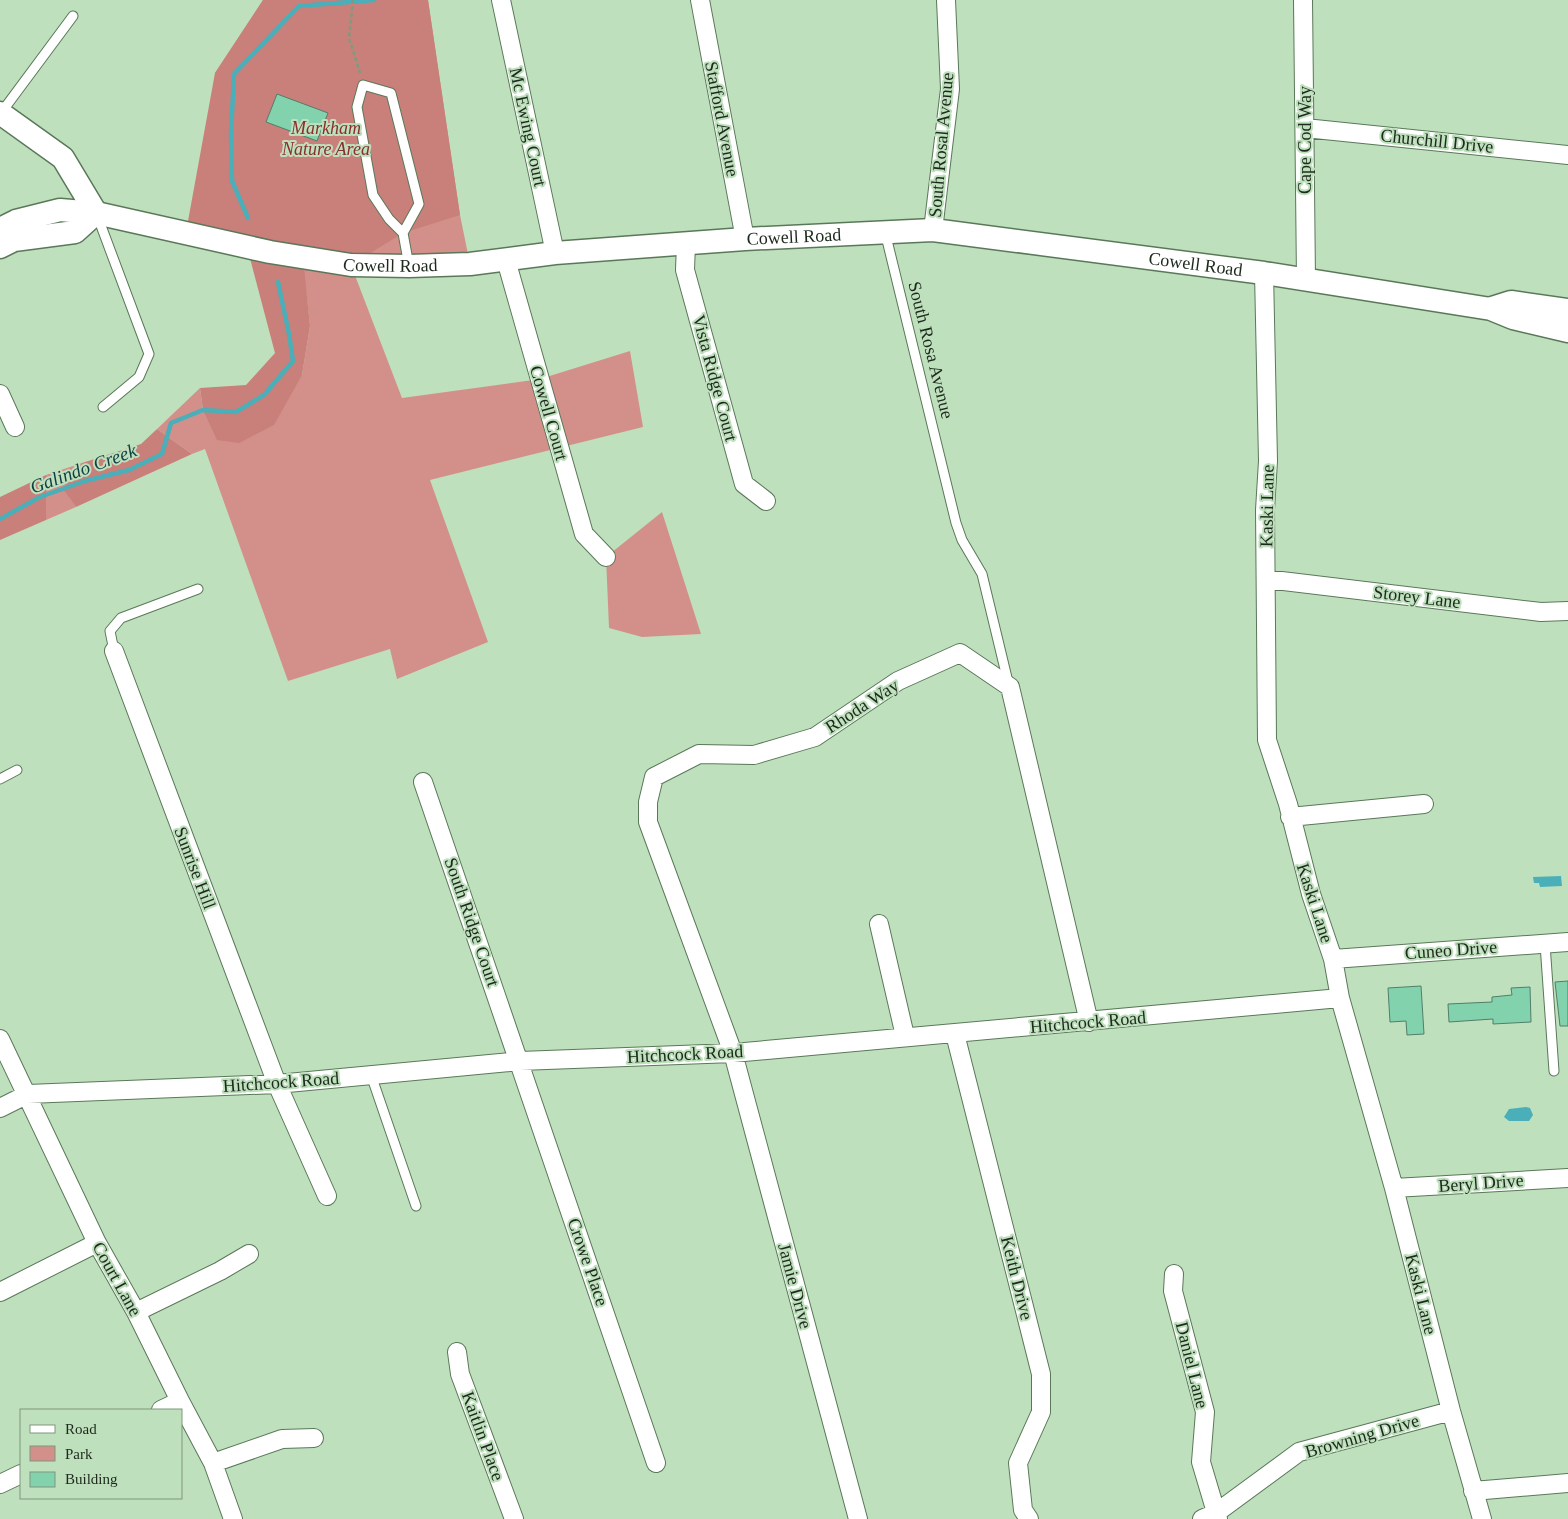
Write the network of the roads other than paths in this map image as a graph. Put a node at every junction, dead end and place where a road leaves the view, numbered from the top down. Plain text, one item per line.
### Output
1 (501, 0) edge
2 (700, 0) edge
3 (946, 0) edge
4 (1303, 0) edge
5 (73, 16) dead end
6 (0, 113) edge
7 (1305, 128) junction
8 (1568, 156) edge
9 (96, 213) junction
10 (0, 229) edge
11 (933, 230) junction
12 (885, 232) junction
13 (403, 233) junction
14 (745, 239) junction
15 (686, 244) junction
16 (0, 246) edge
17 (555, 253) junction
18 (506, 260) junction
19 (409, 266) junction
20 (1264, 273) junction
21 (1306, 280) junction
22 (1491, 309) junction
23 (1568, 310) edge
24 (1568, 331) edge
25 (0, 394) edge
26 (103, 407) dead end
27 (15, 427) dead end
28 (766, 501) dead end
29 (606, 557) dead end
30 (1266, 579) junction
31 (198, 589) dead end
32 (1568, 611) edge
33 (114, 651) joint
34 (1010, 687) junction
35 (17, 770) dead end
36 (0, 779) edge
37 (423, 782) dead end
38 (1424, 804) dead end
39 (1290, 817) junction
40 (879, 924) dead end
41 (1568, 942) edge
42 (1545, 944) junction
43 (1333, 959) junction
44 (1340, 998) junction
45 (1088, 1022) junction
46 (954, 1034) junction
47 (905, 1036) junction
48 (0, 1039) edge
49 (733, 1053) junction
50 (520, 1061) junction
51 (1554, 1071) dead end
52 (371, 1075) junction
53 (276, 1084) junction
54 (28, 1094) junction
55 (0, 1108) edge
56 (1568, 1178) edge
57 (1394, 1188) junction
58 (326, 1196) dead end
59 (416, 1206) dead end
60 (97, 1243) junction
61 (249, 1254) dead end
62 (1174, 1274) dead end
63 (0, 1292) edge
64 (136, 1312) junction
65 (457, 1352) dead end
66 (180, 1402) junction
67 (163, 1409) edge
68 (1451, 1411) junction
69 (314, 1438) dead end
70 (656, 1462) dead end
71 (213, 1463) junction
72 (20, 1474) edge
73 (1568, 1483) edge
74 (0, 1484) edge
75 (1473, 1491) junction
76 (1212, 1517) edge
77 (233, 1519) edge
78 (514, 1519) edge
79 (858, 1519) edge
80 (1029, 1519) edge
81 (1482, 1519) edge

1 - 17 street, Mc Ewing Court
2 - 14 street, Stafford Avenue
3 - 11 street, South Rosal Avenue
4 - 7 street, Cape Cod Way
5 - 6 lane
6 - 9 street
7 - 8 street, Churchill Drive
7 - 21 street, Cape Cod Way
9 - 10 street, Cowell Road
9 - 16 street
9 - 19 street, Cowell Road
9 - 26 lane
11 - 12 street, Cowell Road
11 - 20 street, Cowell Road
12 - 14 street, Cowell Road
12 - 34 lane, South Rosa Avenue
13 - 13 lane
13 - 19 lane
14 - 15 street, Cowell Road
15 - 17 street, Cowell Road
15 - 28 street, Vista Ridge Court
17 - 18 street, Cowell Road
18 - 19 street, Cowell Road
18 - 29 street, Cowell Court
20 - 21 street, Cowell Road
20 - 30 street, Kaski Lane
21 - 22 street, Cowell Road
22 - 23 street, Cowell Road
22 - 24 street, Cowell Road
25 - 27 street
30 - 32 street, Storey Lane
30 - 39 street, Kaski Lane
31 - 33 lane
33 - 53 street, Sunrise Hill
34 - 45 street
34 - 49 street, Rhoda Way
35 - 36 lane
37 - 50 street, South Ridge Court
38 - 39 street
39 - 43 street, Kaski Lane
40 - 47 street
41 - 42 street, Cuneo Drive
42 - 43 street, Cuneo Drive
42 - 51 lane
43 - 44 street, Kaski Lane
44 - 45 street, Hitchcock Road
44 - 57 street, Kaski Lane
45 - 46 street, Hitchcock Road
46 - 47 street, Hitchcock Road
46 - 80 street, Keith Drive
47 - 49 street, Hitchcock Road
48 - 54 street, Court Lane
49 - 50 street, Hitchcock Road
49 - 79 street, Jamie Drive
50 - 52 street, Hitchcock Road
50 - 70 street, Crowe Place
52 - 53 street, Hitchcock Road
52 - 59 lane
53 - 54 street, Hitchcock Road
53 - 58 street, Sunrise Hill
54 - 55 street
54 - 60 street, Court Lane
56 - 57 street, Beryl Drive
57 - 68 street, Kaski Lane
60 - 63 street
60 - 64 street, Court Lane
61 - 64 street
62 - 76 street, Daniel Lane
64 - 66 street, Court Lane
65 - 78 street, Kaitlin Place
66 - 67 street
66 - 71 street, Court Lane
68 - 75 street, Kaski Lane
68 - 76 street, Browning Drive
69 - 71 street
71 - 77 street, Court Lane
72 - 74 street
73 - 75 street
75 - 81 street, Kaski Lane

